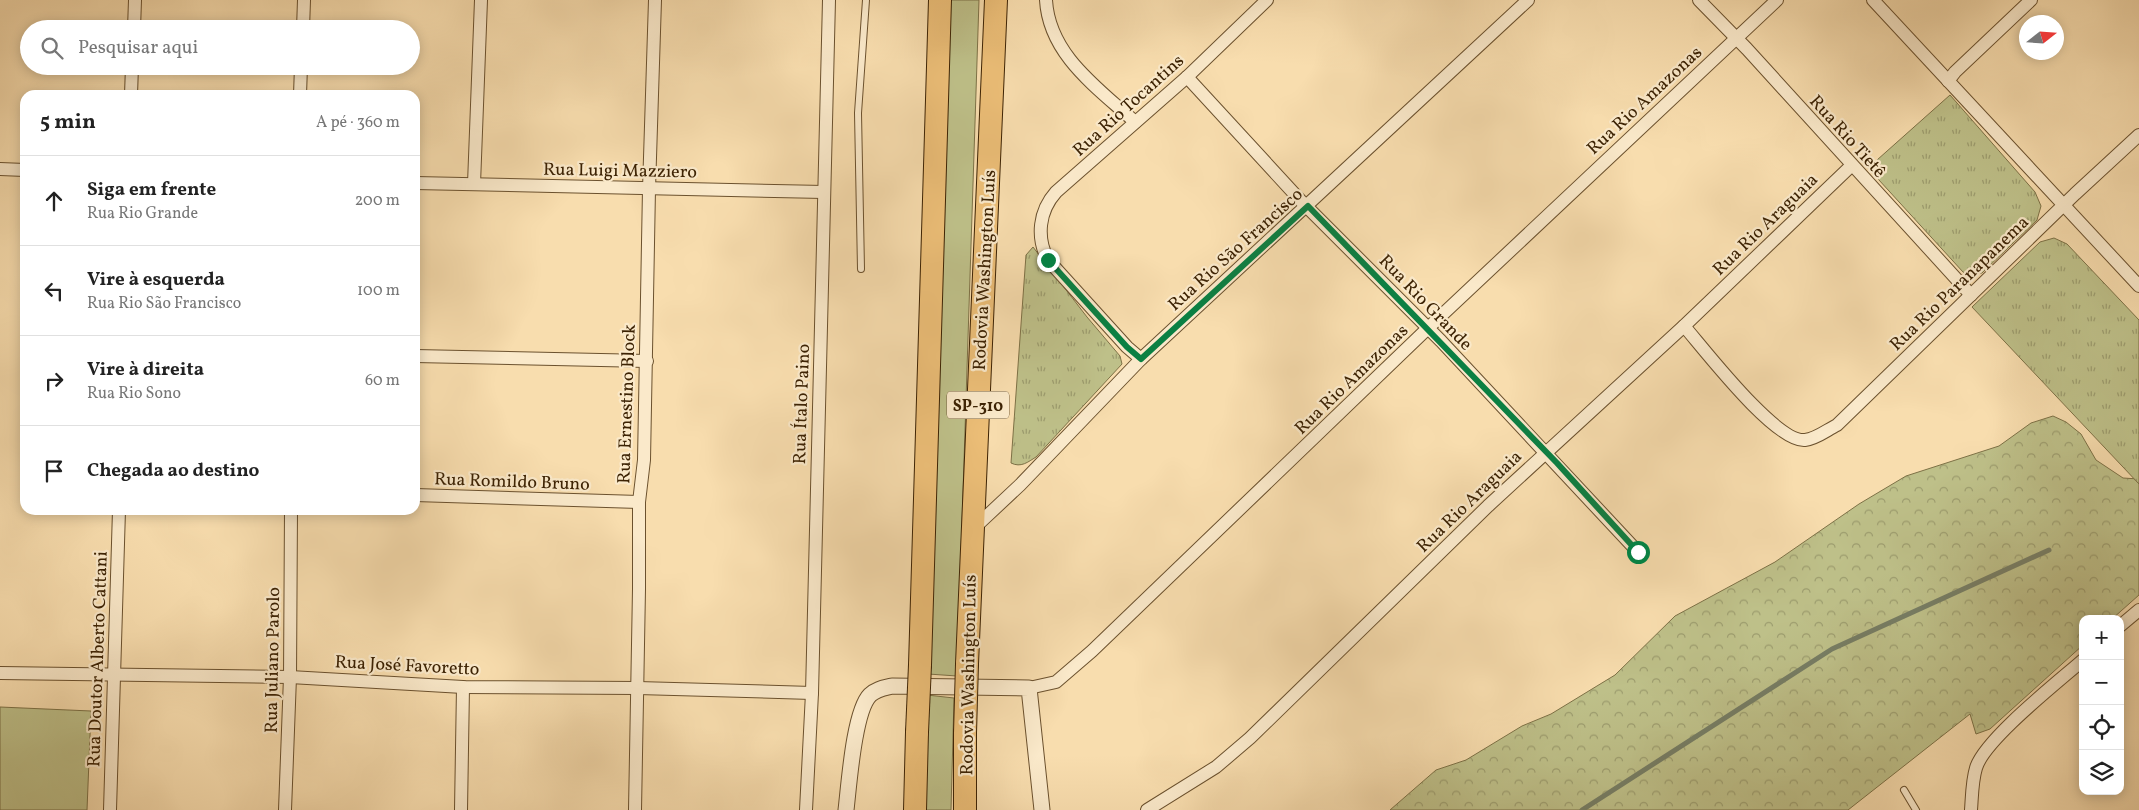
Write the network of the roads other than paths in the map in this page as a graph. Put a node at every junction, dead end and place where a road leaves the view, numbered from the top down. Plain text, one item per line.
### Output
1 (135, 0) edge
2 (304, 0) edge
3 (480, 0) edge
4 (655, 0) edge
5 (829, 0) edge
6 (866, 0) edge
7 (940, 0) edge
8 (996, 0) edge
9 (1046, 0) edge
10 (1267, 0) edge
11 (1528, 0) edge
12 (1699, 0) edge
13 (1777, 0) edge
14 (1873, 0) edge
15 (2031, 0) edge
16 (134, 20) edge
17 (303, 20) edge
18 (1736, 38) junction
19 (132, 75) edge
20 (301, 75) edge
21 (1187, 77) junction
22 (1948, 81) junction
23 (131, 90) edge
24 (300, 90) edge
25 (1135, 122) junction
26 (2139, 136) edge
27 (1851, 166) junction
28 (0, 169) edge
29 (20, 170) edge
30 (420, 183) edge
31 (474, 184) junction
32 (649, 189) junction
33 (824, 192) junction
34 (1308, 206) junction
35 (2063, 206) junction
36 (861, 269) dead end
37 (2139, 286) edge
38 (1971, 295) junction
39 (1684, 326) junction
40 (1427, 329) junction
41 (420, 356) edge
42 (1141, 359) junction
43 (647, 361) junction
44 (1546, 452) junction
45 (420, 495) edge
46 (638, 502) junction
47 (119, 515) edge
48 (291, 515) edge
49 (972, 530) junction
50 (1638, 552) dead end
51 (2139, 610) edge
52 (2124, 623) edge
53 (2079, 664) edge
54 (0, 673) edge
55 (114, 676) junction
56 (290, 677) junction
57 (463, 686) junction
58 (638, 688) junction
59 (1029, 688) junction
60 (812, 693) junction
61 (1904, 790) dead end
62 (110, 810) edge
63 (285, 810) edge
64 (460, 810) edge
65 (635, 810) edge
66 (806, 810) edge
67 (846, 810) edge
68 (915, 810) edge
69 (965, 810) edge
70 (1042, 810) edge
71 (1147, 810) edge
72 (1916, 810) edge
73 (1971, 810) edge

1 - 16 street
2 - 17 street
3 - 31 street
4 - 32 street, Rua Ernestino Block
5 - 33 street, Rua Ítalo Paino
6 - 36 lane
7 - 68 highway, SP-310, bridge
8 - 49 highway, Rodovia Washington Luís / SP-310
9 - 25 street
10 - 21 street, Rua Rio Tocantins
11 - 34 street, Rua Rio São Francisco
12 - 18 street, Rua Rio Tietê
13 - 18 street, Rua Rio Amazonas
14 - 22 street
15 - 22 street
18 - 27 street, Rua Rio Tietê
18 - 40 street, Rua Rio Amazonas
19 - 23 street
20 - 24 street
21 - 25 street, Rua Rio Tocantins
21 - 34 street, Rua Rio Grande
22 - 35 street
25 - 42 street, Rua Rio Tocantins
26 - 35 street, Rua Rio Paranapanema
27 - 38 street, Rua Rio Tietê
27 - 39 street, Rua Rio Araguaia
28 - 29 street
30 - 31 street, Rua Luigi Mazziero
31 - 32 street, Rua Luigi Mazziero
32 - 33 street, Rua Luigi Mazziero
32 - 43 street, Rua Ernestino Block
33 - 60 street, Rua Ítalo Paino
34 - 40 street, Rua Rio Grande
34 - 42 street, Rua Rio São Francisco
35 - 37 street
35 - 38 street, Rua Rio Paranapanema
38 - 39 street, Rua Rio Paranapanema
39 - 44 street, Rua Rio Araguaia
40 - 44 street, Rua Rio Grande
40 - 59 street, Rua Rio Amazonas
41 - 43 street
42 - 49 street, Rua Rio São Francisco
43 - 46 street, Rua Ernestino Block
44 - 50 street, Rua Rio Grande
44 - 71 street, Rua Rio Araguaia
45 - 46 street, Rua Romildo Bruno
46 - 58 street, Rua Ernestino Block
47 - 55 street, Rua Doutor Alberto Cattani
48 - 56 street, Rua Juliano Parolo
49 - 69 highway, Rodovia Washington Luís / SP-310, bridge
51 - 52 street
53 - 73 street
54 - 55 street, Rua José Favoretto
55 - 56 street, Rua José Favoretto
55 - 62 street, Rua Doutor Alberto Cattani
56 - 57 street, Rua José Favoretto
56 - 63 street, Rua Juliano Parolo
57 - 58 street, Rua José Favoretto
57 - 64 street
58 - 60 street, Rua José Favoretto
58 - 65 street, Rua Ernestino Block
59 - 67 street
59 - 70 street
60 - 66 street, Rua Ítalo Paino
61 - 72 lane

